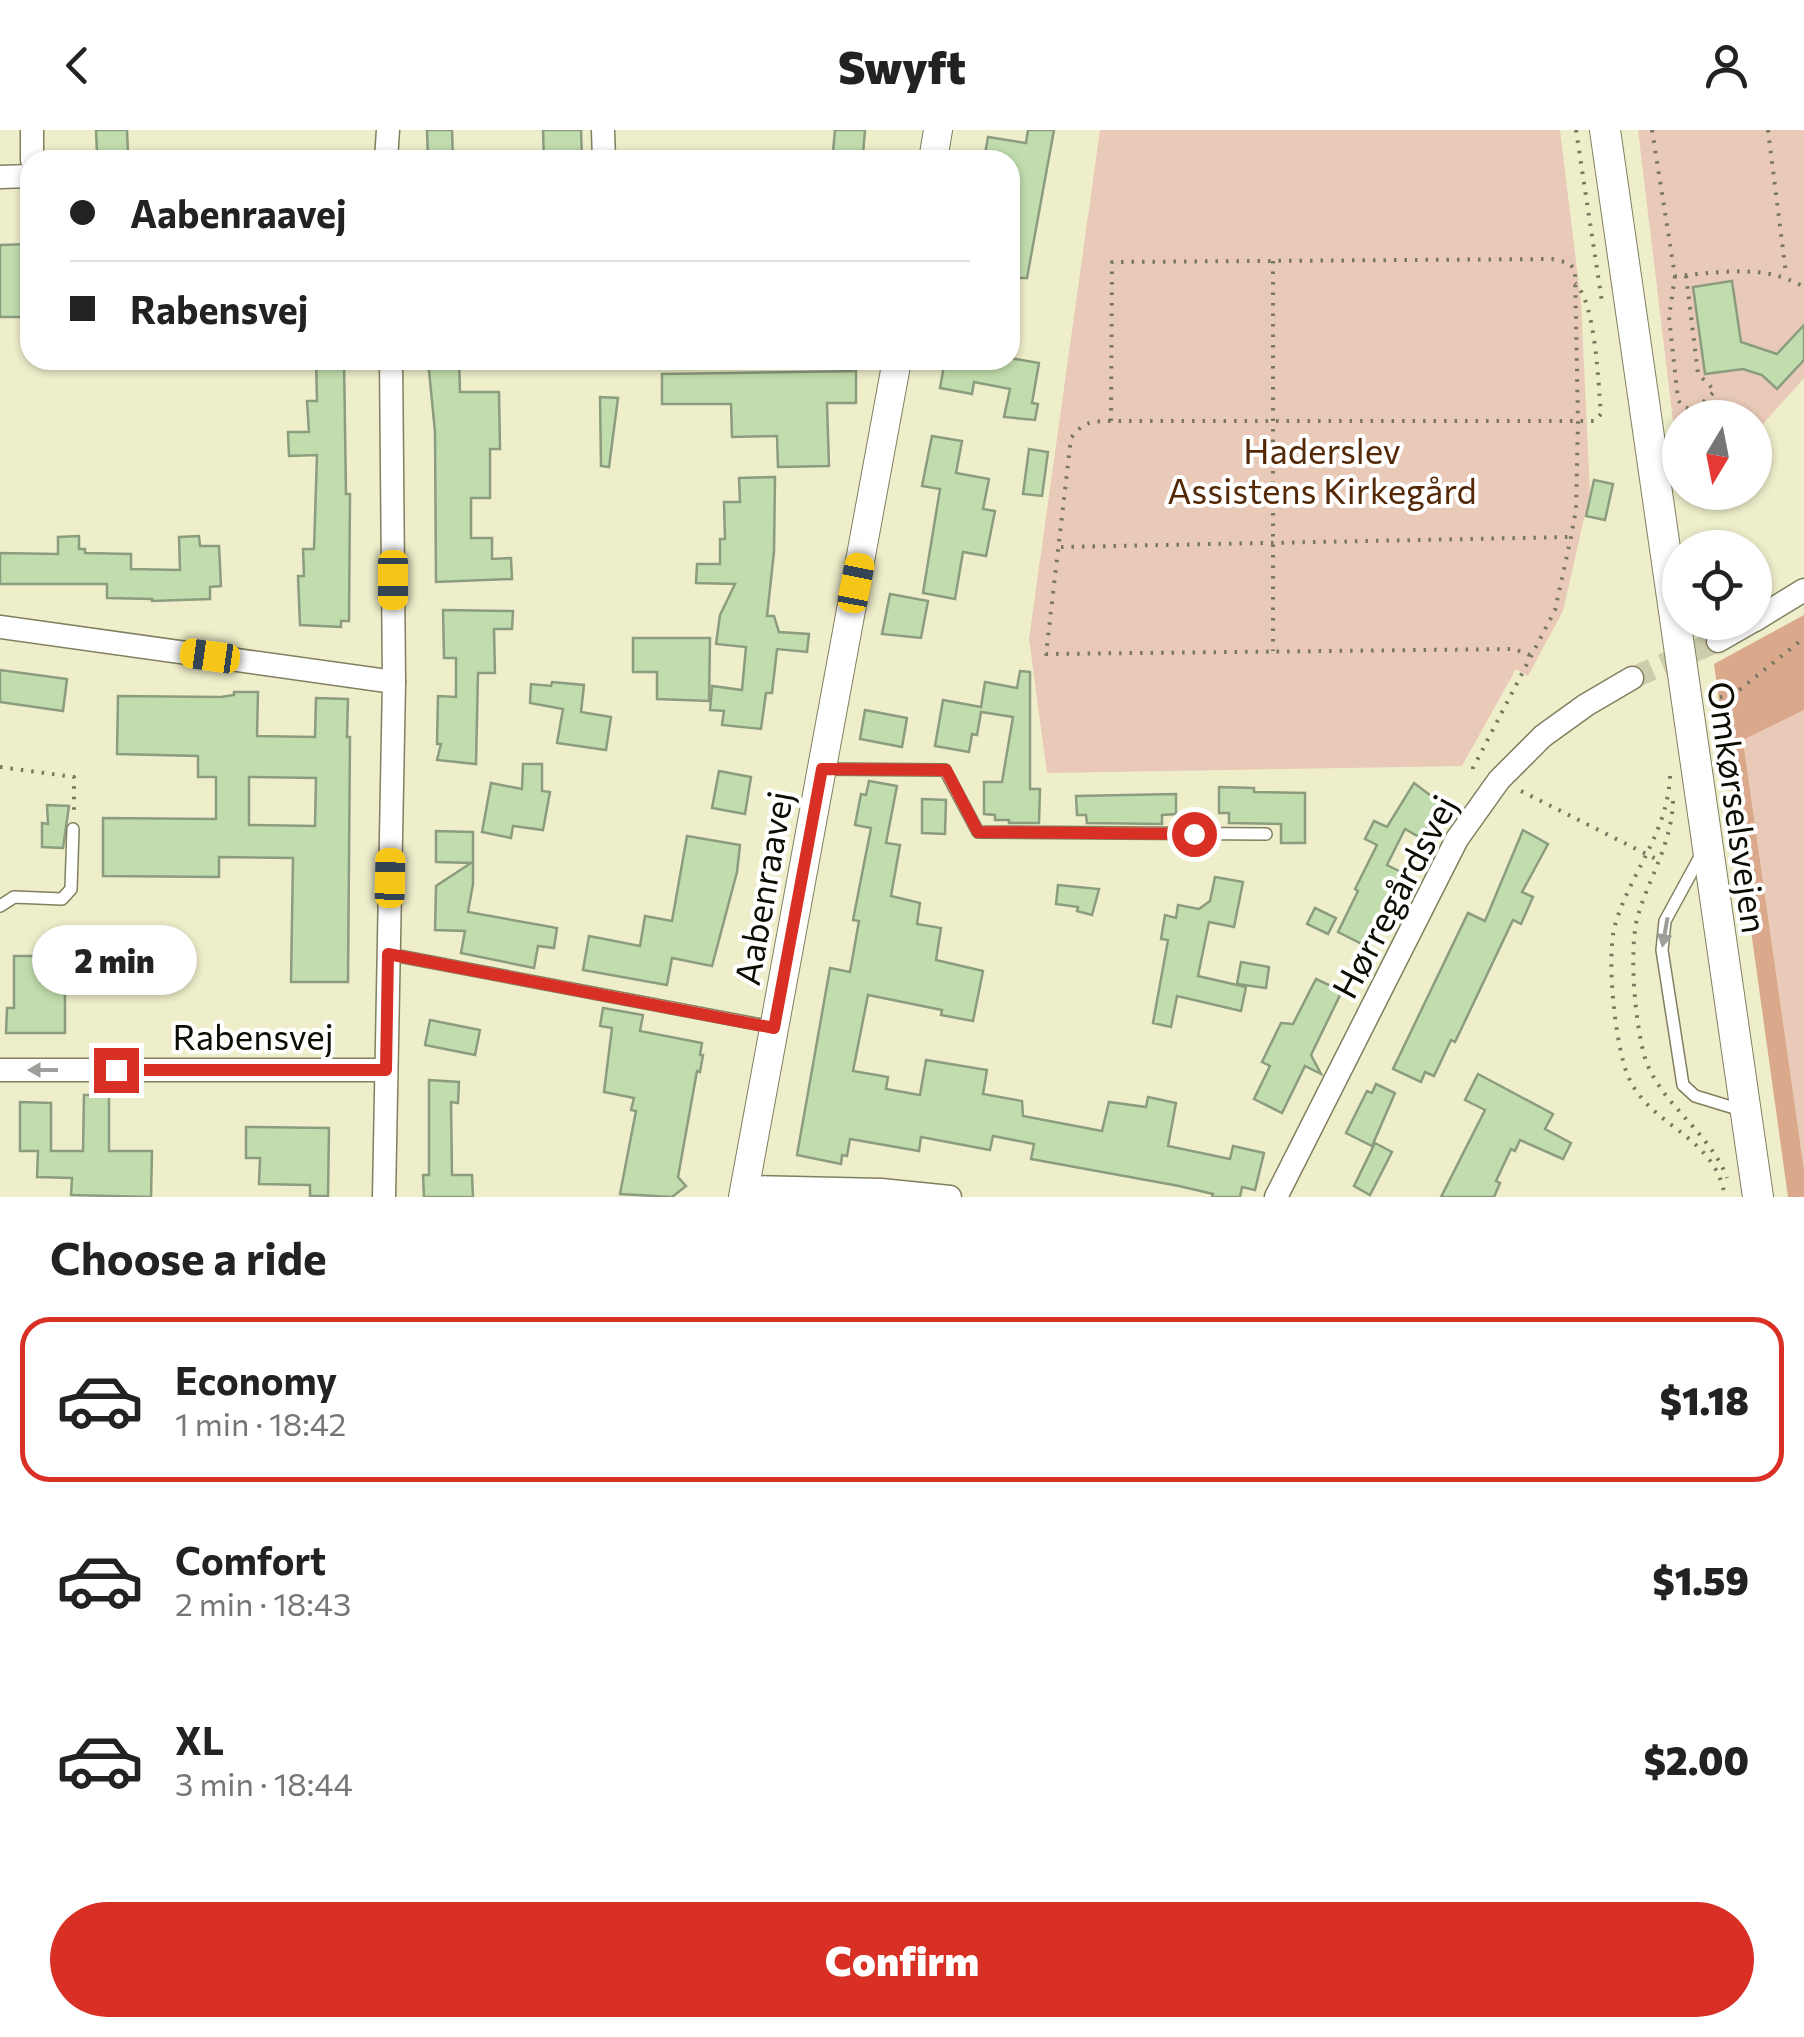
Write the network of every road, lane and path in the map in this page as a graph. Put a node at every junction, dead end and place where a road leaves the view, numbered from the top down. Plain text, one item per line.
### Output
1 (1605, 130) edge
2 (1652, 130) edge
3 (1768, 130) edge
4 (1272, 261) junction
5 (1675, 276) junction
6 (1686, 276) junction
7 (1786, 276) junction
8 (1576, 283) junction
9 (1804, 287) edge
10 (392, 370) edge
11 (895, 370) edge
12 (1111, 421) junction
13 (1273, 422) junction
14 (1578, 422) junction
15 (1571, 538) junction
16 (1273, 543) junction
17 (1058, 547) junction
18 (1804, 590) edge
19 (1772, 609) edge
20 (0, 628) edge
21 (1804, 638) edge
22 (1273, 651) junction
23 (1530, 655) junction
24 (1632, 678) tunnel mouth
25 (394, 682) junction
26 (1710, 701) dead end
27 (1670, 766) dead end
28 (0, 767) edge
29 (822, 769) junction
30 (1492, 789) junction
31 (73, 829) joint
32 (1266, 834) dead end
33 (1706, 845) junction
34 (1647, 854) junction
35 (1660, 861) dead end
36 (0, 906) edge
37 (388, 954) junction
38 (774, 1028) junction
39 (0, 1070) edge
40 (386, 1070) junction
41 (1746, 1112) junction
42 (744, 1192) edge
43 (384, 1197) edge
44 (950, 1197) edge
45 (1276, 1197) edge
46 (1725, 1197) edge
47 (1758, 1197) edge

1 - 33 main road, Omkørselsvejen
2 - 5 path
3 - 7 path
4 - 8 path
4 - 12 path
4 - 13 path
5 - 6 path
5 - 6 path
6 - 7 path
7 - 9 path
8 - 14 path
8 - 14 path
10 - 25 street
11 - 29 street, Aabenraavej
12 - 13 path
12 - 17 path
13 - 14 path
13 - 16 path
14 - 15 path
15 - 16 path
15 - 23 path
16 - 17 path
16 - 22 path
17 - 22 path
18 - 19 street
20 - 25 street
21 - 26 path
22 - 23 path
23 - 30 path
24 - 30 street, Hørregårdsvej
25 - 37 street
27 - 34 path
28 - 31 path
29 - 32 lane, Aabenraavej
29 - 38 street, Aabenraavej
30 - 34 path
30 - 45 street, Hørregårdsvej
31 - 36 lane
33 - 41 main road, Omkørselsvejen
33 -> 41 lane
34 - 35 path
34 - 46 path
37 - 38 lane
37 - 40 street
38 - 42 street, Aabenraavej
40 -> 39 street, Rabensvej
40 - 43 street
41 - 47 main road, Omkørselsvejen
42 - 44 street

